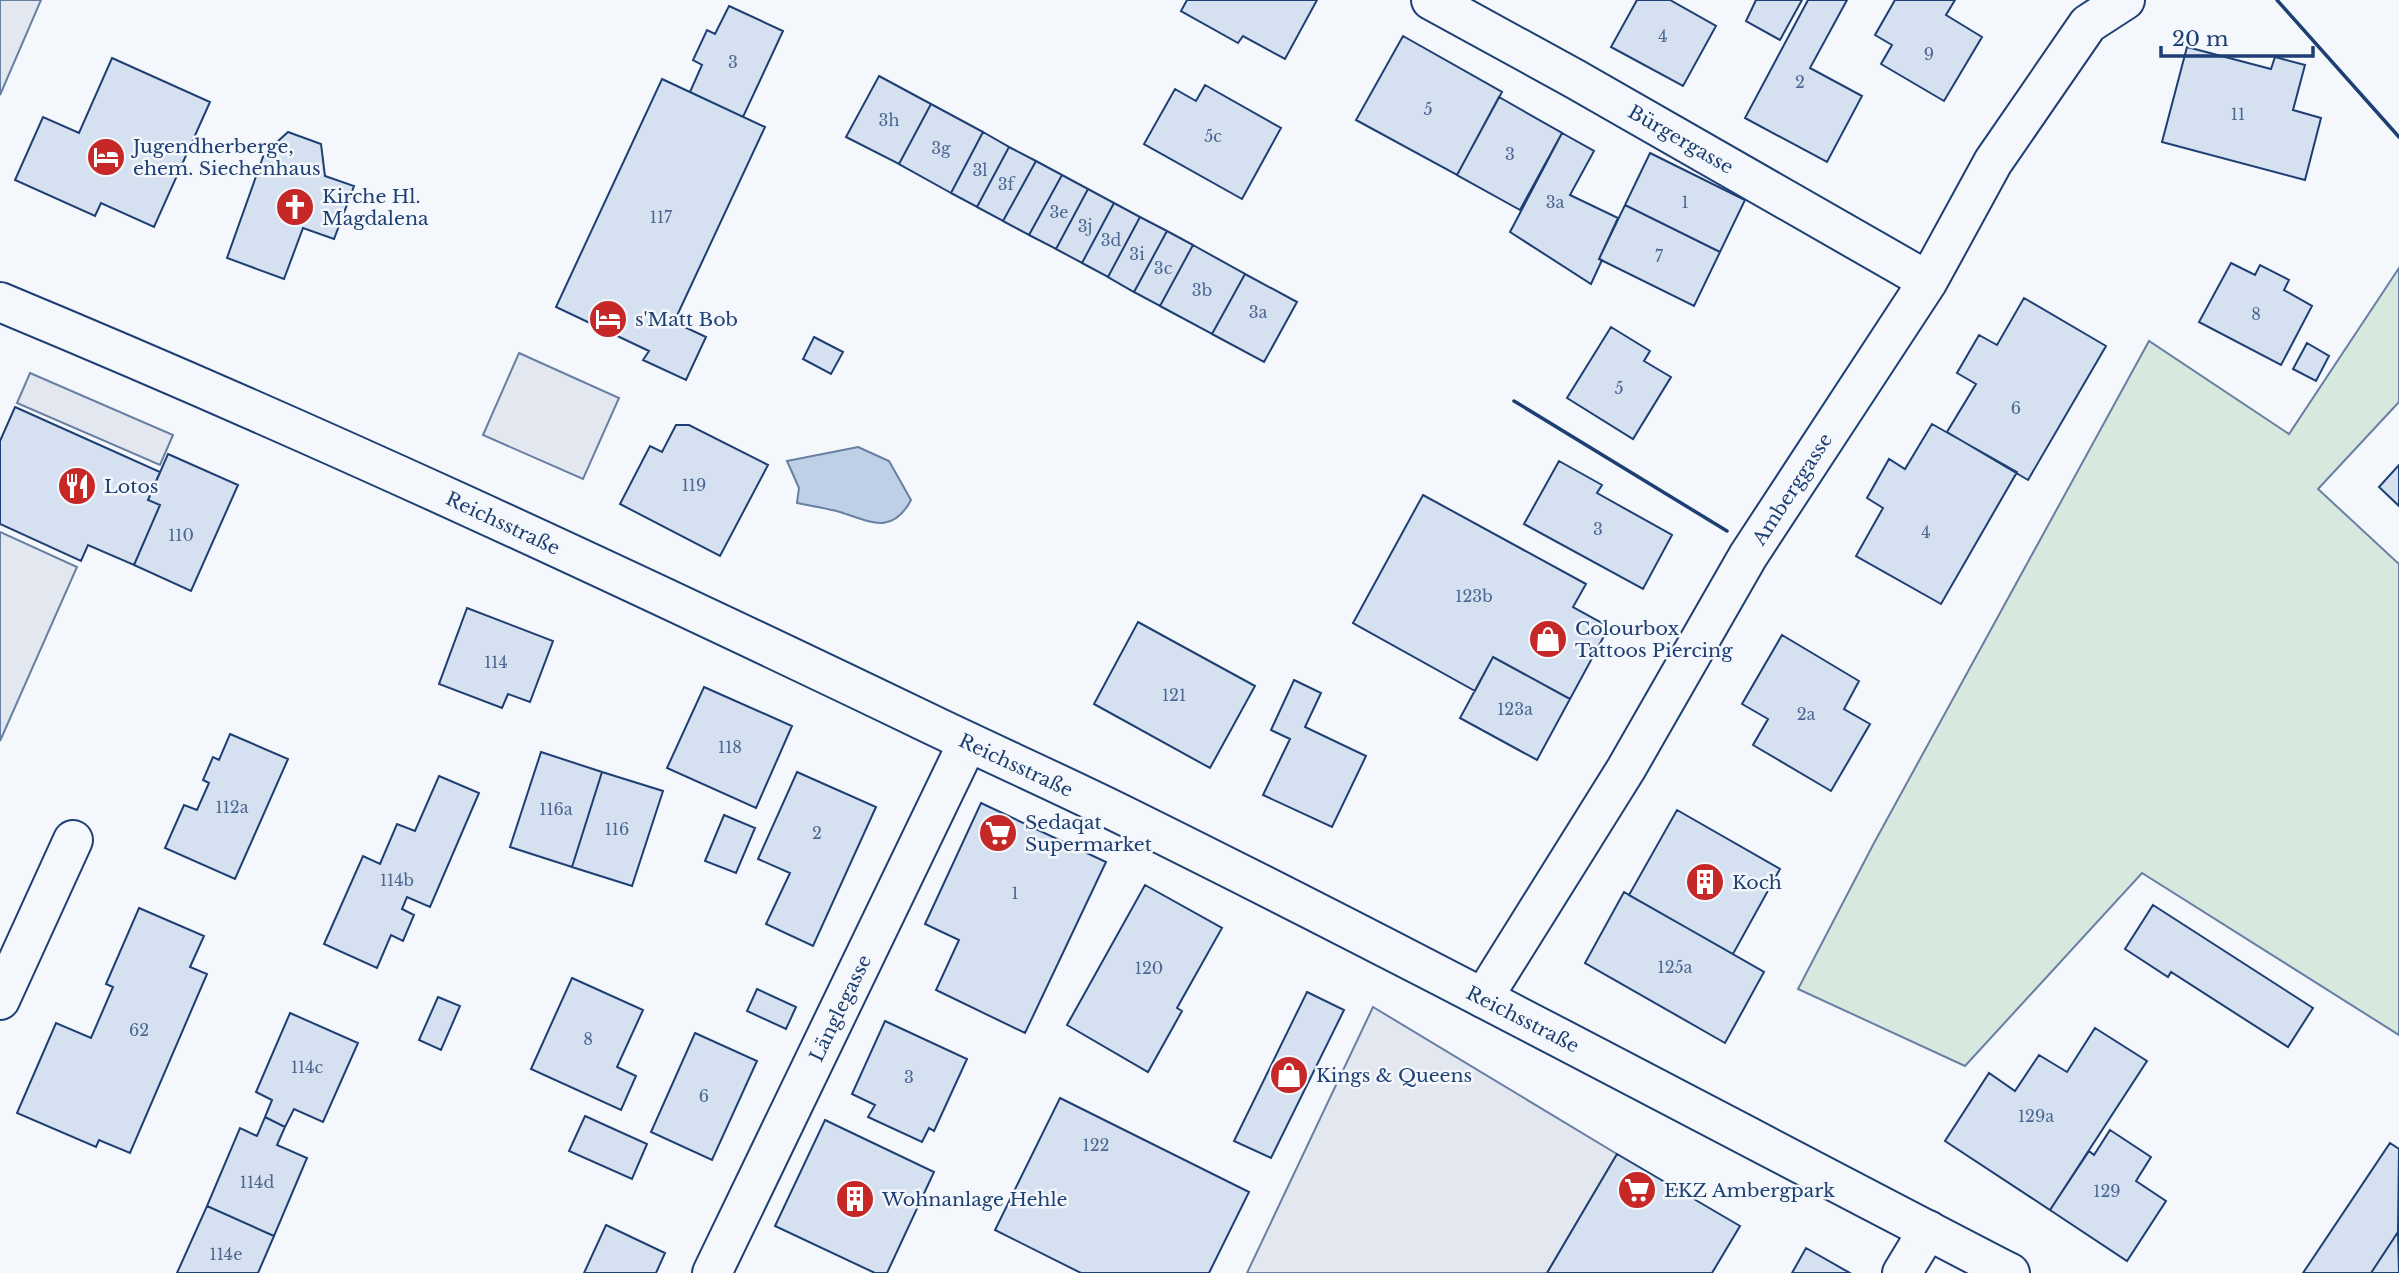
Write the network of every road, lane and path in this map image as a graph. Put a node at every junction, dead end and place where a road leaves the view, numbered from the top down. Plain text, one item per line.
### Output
1 (1432, 0) edge
2 (2125, 0) edge
3 (1928, 281) junction
4 (0, 302) edge
5 (968, 742) junction
6 (73, 840) dead end
7 (1483, 998) junction
8 (0, 1000) edge
9 (1928, 1230) junction
10 (712, 1273) edge
11 (1902, 1273) edge
12 (2010, 1273) edge

1 - 3 street, Bürgergasse
2 - 3 street, Amberggasse
3 - 7 street, Amberggasse
4 - 5 street, Reichsstraße
5 - 7 street, Reichsstraße
5 - 10 street, Länglegasse
6 - 8 street
7 - 9 street, Reichsstraße
9 - 11 street
9 - 12 street, Reichsstraße

